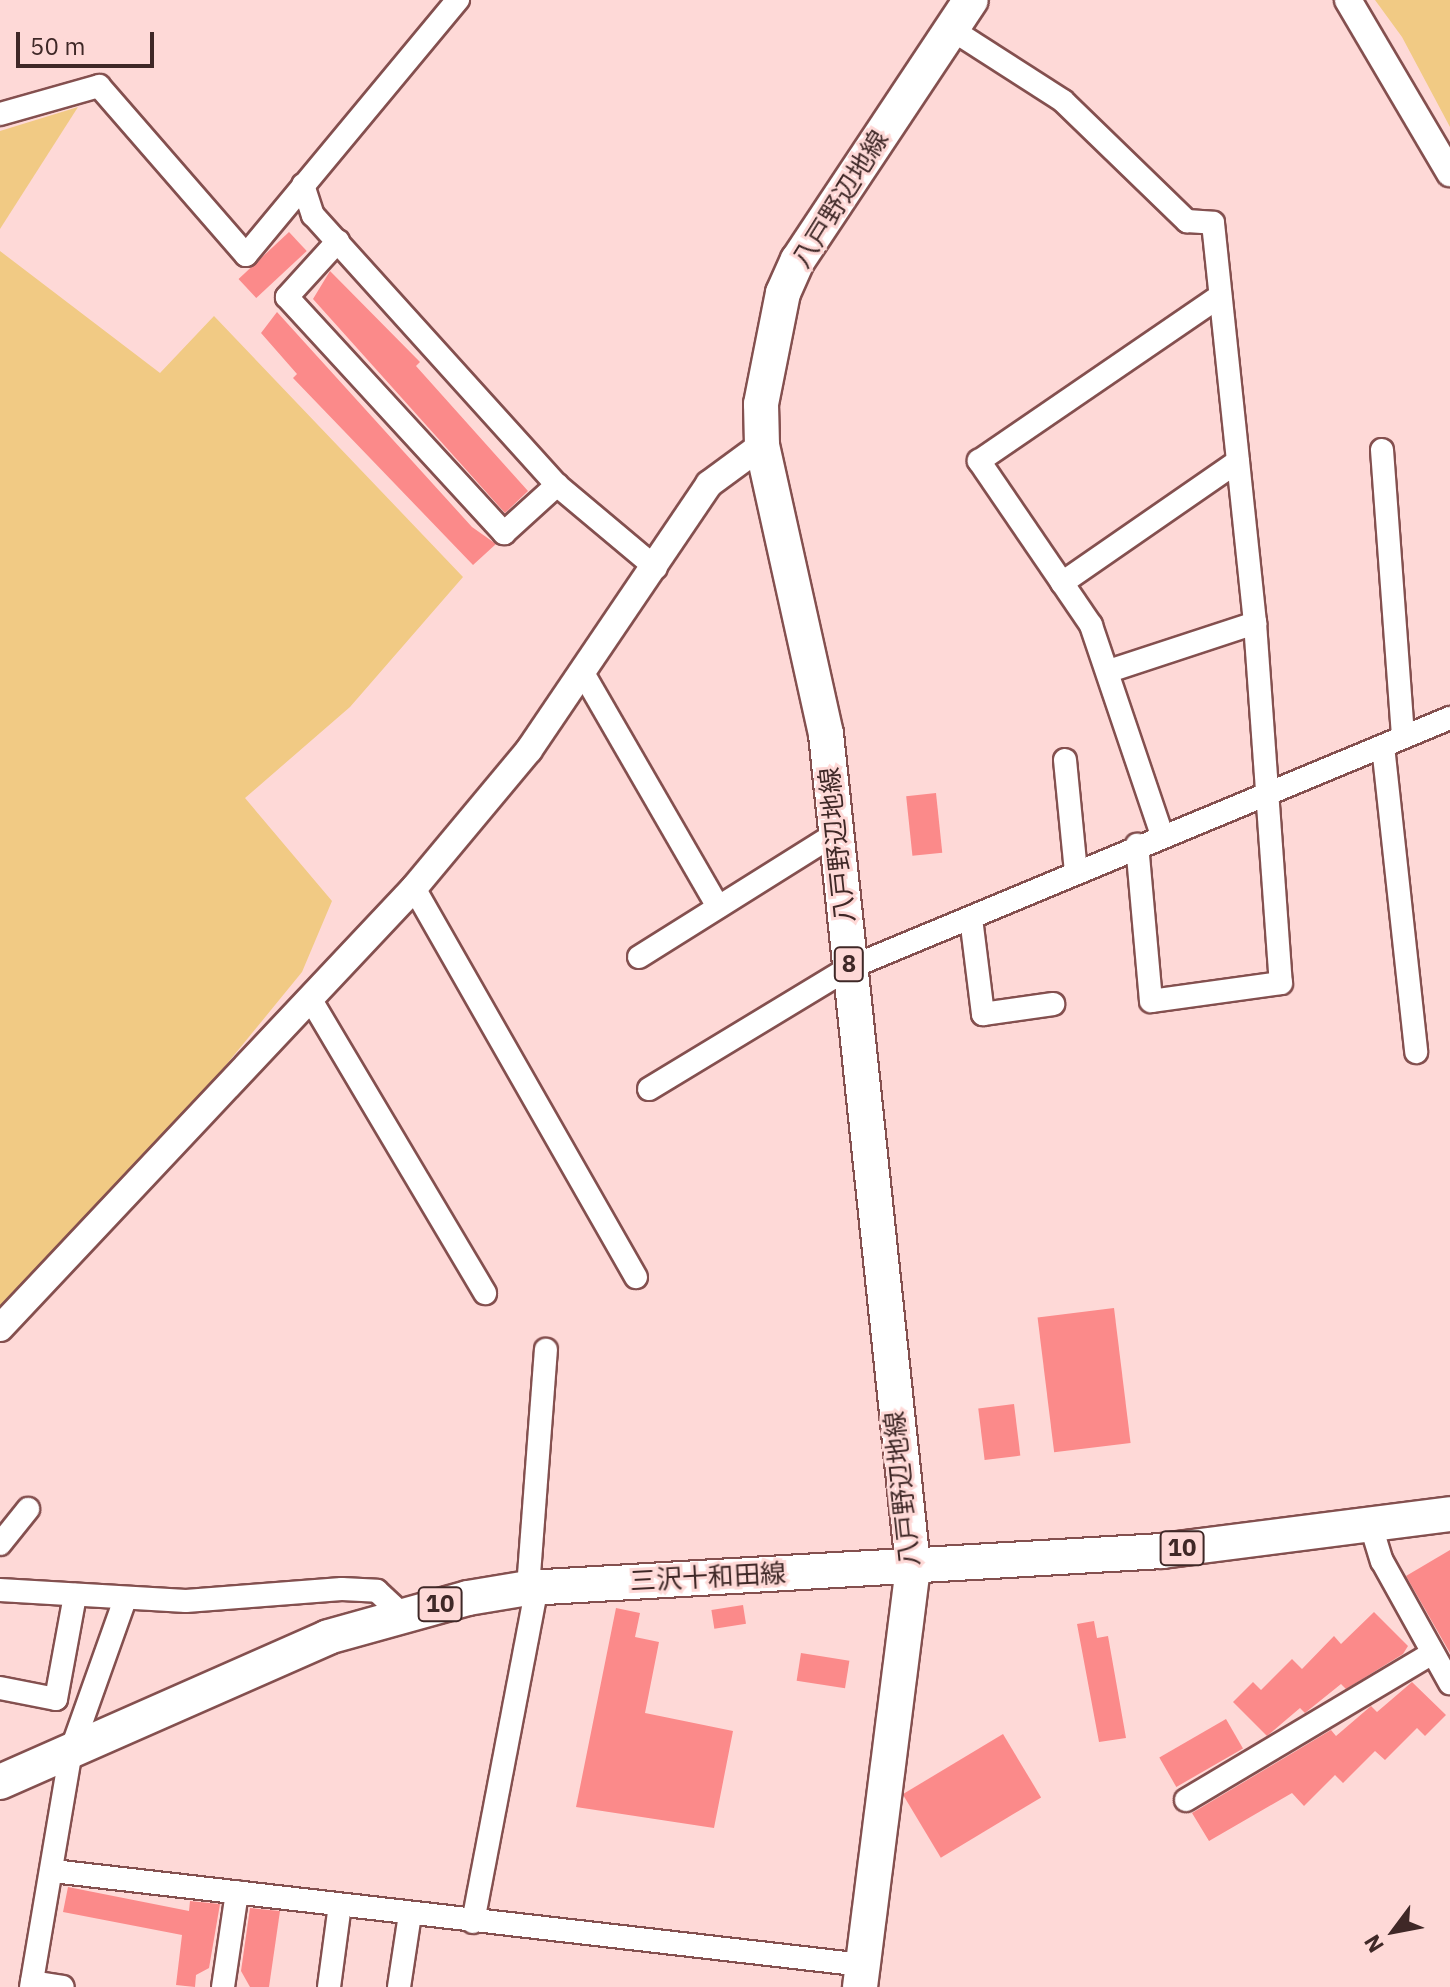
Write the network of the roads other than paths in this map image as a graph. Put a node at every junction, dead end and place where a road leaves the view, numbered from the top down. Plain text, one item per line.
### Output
1 (458, 0) edge
2 (971, 0) edge
3 (1348, 0) edge
4 (951, 29) junction
5 (0, 114) edge
6 (1450, 173) edge
7 (303, 185) junction
8 (338, 241) junction
9 (1220, 296) junction
10 (762, 445) junction
11 (1382, 450) dead end
12 (1238, 461) junction
13 (557, 485) junction
14 (656, 568) junction
15 (1062, 583) junction
16 (1255, 623) junction
17 (1112, 670) junction
18 (583, 673) junction
19 (1450, 718) edge
20 (1393, 742) junction
21 (1065, 760) dead end
22 (1263, 792) junction
23 (835, 834) junction
24 (1162, 835) junction
25 (1137, 845) junction
26 (1076, 872) junction
27 (414, 888) junction
28 (718, 907) junction
29 (971, 918) junction
30 (639, 957) dead end
31 (849, 968) junction
32 (311, 1000) junction
33 (1053, 1004) dead end
34 (1416, 1052) dead end
35 (649, 1089) dead end
36 (636, 1277) dead end
37 (485, 1293) dead end
38 (0, 1328) edge
39 (546, 1350) dead end
40 (28, 1509) dead end
41 (1450, 1514) edge
42 (1371, 1526) junction
43 (0, 1544) edge
44 (913, 1566) junction
45 (533, 1588) junction
46 (0, 1590) edge
47 (75, 1595) junction
48 (125, 1599) junction
49 (401, 1613) junction
50 (1433, 1653) junction
51 (1450, 1683) edge
52 (0, 1688) edge
53 (71, 1751) junction
54 (0, 1782) edge
55 (1186, 1800) dead end
56 (53, 1871) junction
57 (237, 1892) junction
58 (340, 1905) junction
59 (410, 1914) junction
60 (473, 1922) junction
61 (862, 1976) edge
62 (31, 1984) edge
63 (63, 1987) edge
64 (223, 1987) edge
65 (329, 1987) edge
66 (399, 1987) edge

1 - 7 street
2 - 4 main road, 八戸野辺地線 / 8
3 - 6 street
4 - 9 street
4 - 10 main road, 八戸野辺地線 / 8
5 - 7 street
7 - 8 street
8 - 13 street
8 - 13 street
9 - 12 street
9 - 15 street
10 - 14 street
10 - 23 main road, 八戸野辺地線 / 8
11 - 20 street
12 - 15 street
12 - 16 street
13 - 14 street
14 - 18 street
15 - 17 street
16 - 17 street
16 - 22 street
17 - 24 street
18 - 27 street
18 - 28 street
19 - 20 street
20 - 22 street
20 - 34 street
21 - 26 street
22 - 24 street
22 - 25 street
23 - 28 street
23 - 31 main road, 八戸野辺地線 / 8
24 - 25 street
25 - 26 street
26 - 29 street
27 - 32 street
27 - 36 street
28 - 30 street
29 - 31 street
29 - 33 street
31 - 35 street
31 - 44 main road, 八戸野辺地線 / 8
32 - 37 street
32 - 38 street
39 - 45 street
40 - 43 street
41 - 42 main road, 三沢十和田線 / 10
42 - 44 main road, 三沢十和田線 / 10
42 - 50 street
44 - 45 main road, 三沢十和田線 / 10
44 - 61 main road, 八戸野辺地線 / 8
45 - 49 main road, 三沢十和田線 / 10
45 - 60 street
46 - 47 street
47 - 48 street
47 - 52 street
48 - 49 street
48 - 53 street
49 - 53 main road, 三沢十和田線 / 10
50 - 51 street
50 - 55 street
53 - 54 main road, 三沢十和田線 / 10
53 - 56 street
56 - 57 street
56 - 62 street
57 - 58 street
57 - 64 street
58 - 59 street
58 - 65 street
59 - 60 street
59 - 66 street
60 - 61 street
62 - 63 street

